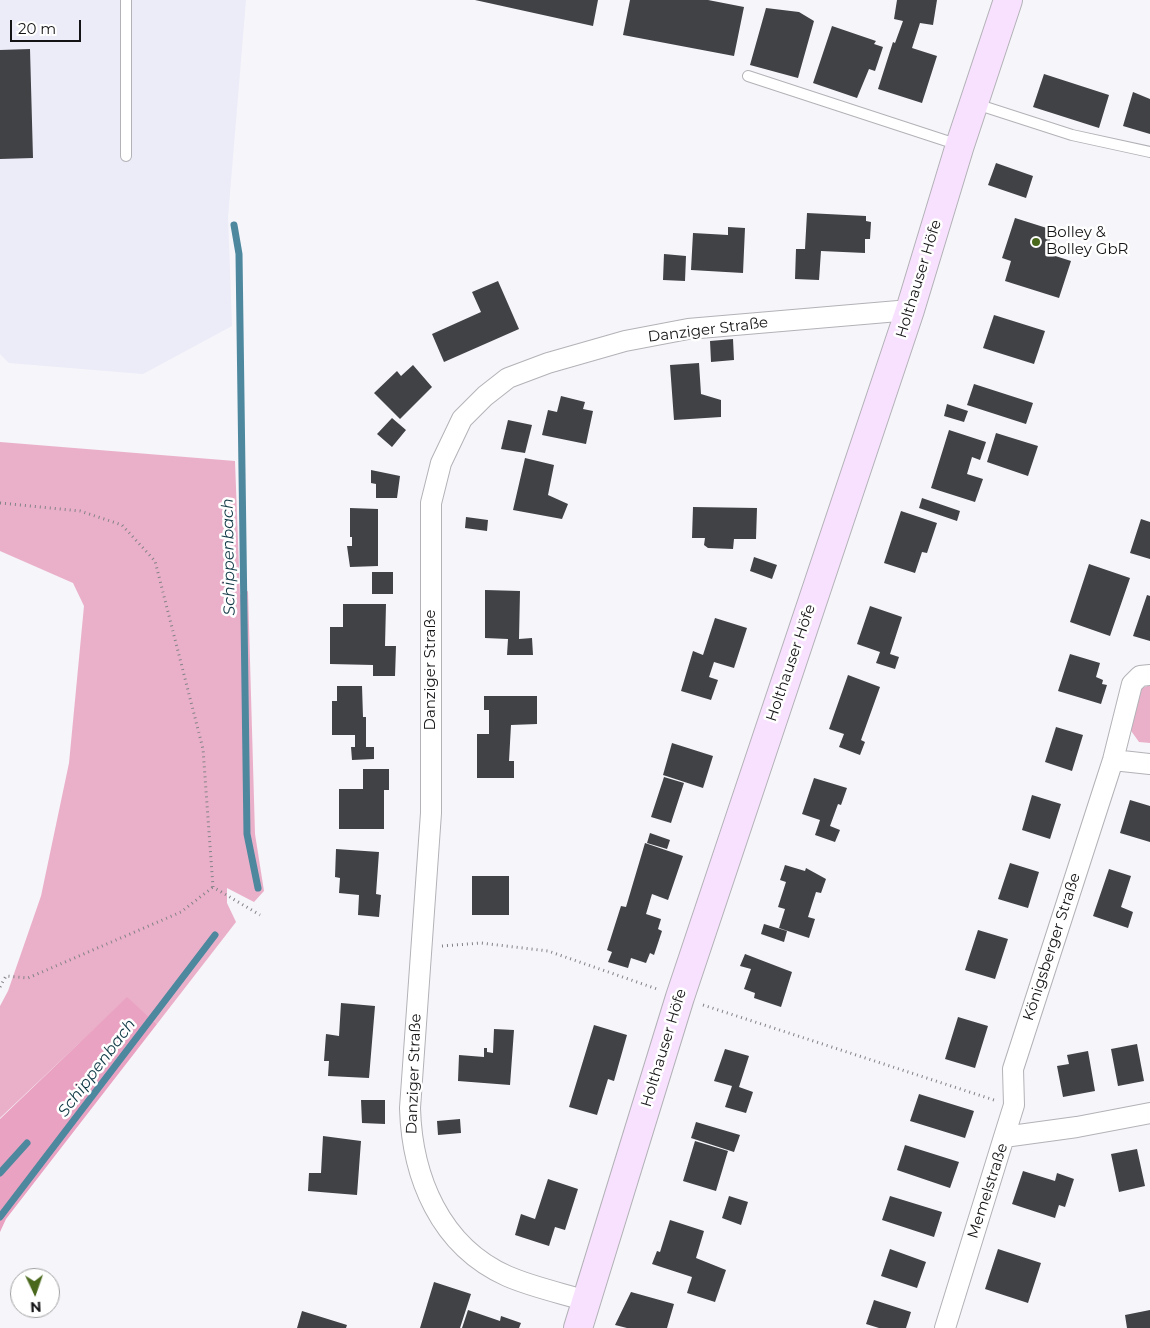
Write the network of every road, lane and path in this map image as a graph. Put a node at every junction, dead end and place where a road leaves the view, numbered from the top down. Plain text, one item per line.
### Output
1 (126, 0) edge
2 (1008, 0) edge
3 (748, 76) dead end
4 (975, 104) junction
5 (960, 145) junction
6 (1150, 152) edge
7 (126, 156) dead end
8 (910, 310) junction
9 (0, 503) edge
10 (1150, 675) edge
11 (1113, 760) junction
12 (1150, 764) edge
13 (213, 887) junction
14 (260, 915) dead end
15 (422, 948) junction
16 (0, 987) edge
17 (680, 997) junction
18 (1014, 1105) junction
19 (1150, 1113) edge
20 (1004, 1137) junction
21 (587, 1301) junction
22 (578, 1328) edge
23 (945, 1328) edge

1 - 7 lane
2 - 4 street, Holthauser Höfe
3 - 5 lane
4 - 5 street, Holthauser Höfe
4 - 6 lane
5 - 8 street, Holthauser Höfe
8 - 15 street, Danziger Straße
8 - 17 street, Holthauser Höfe
9 - 13 path
10 - 11 street, Königsberger Straße
11 - 12 street
11 - 18 street, Königsberger Straße
13 - 14 path
13 - 16 path
15 - 17 path
15 - 21 street, Danziger Straße
17 - 18 path
17 - 21 street, Holthauser Höfe
18 - 20 street, Königsberger Straße
19 - 20 street, Memelstraße
20 - 23 street, Memelstraße
21 - 22 street, Holthauser Höfe

